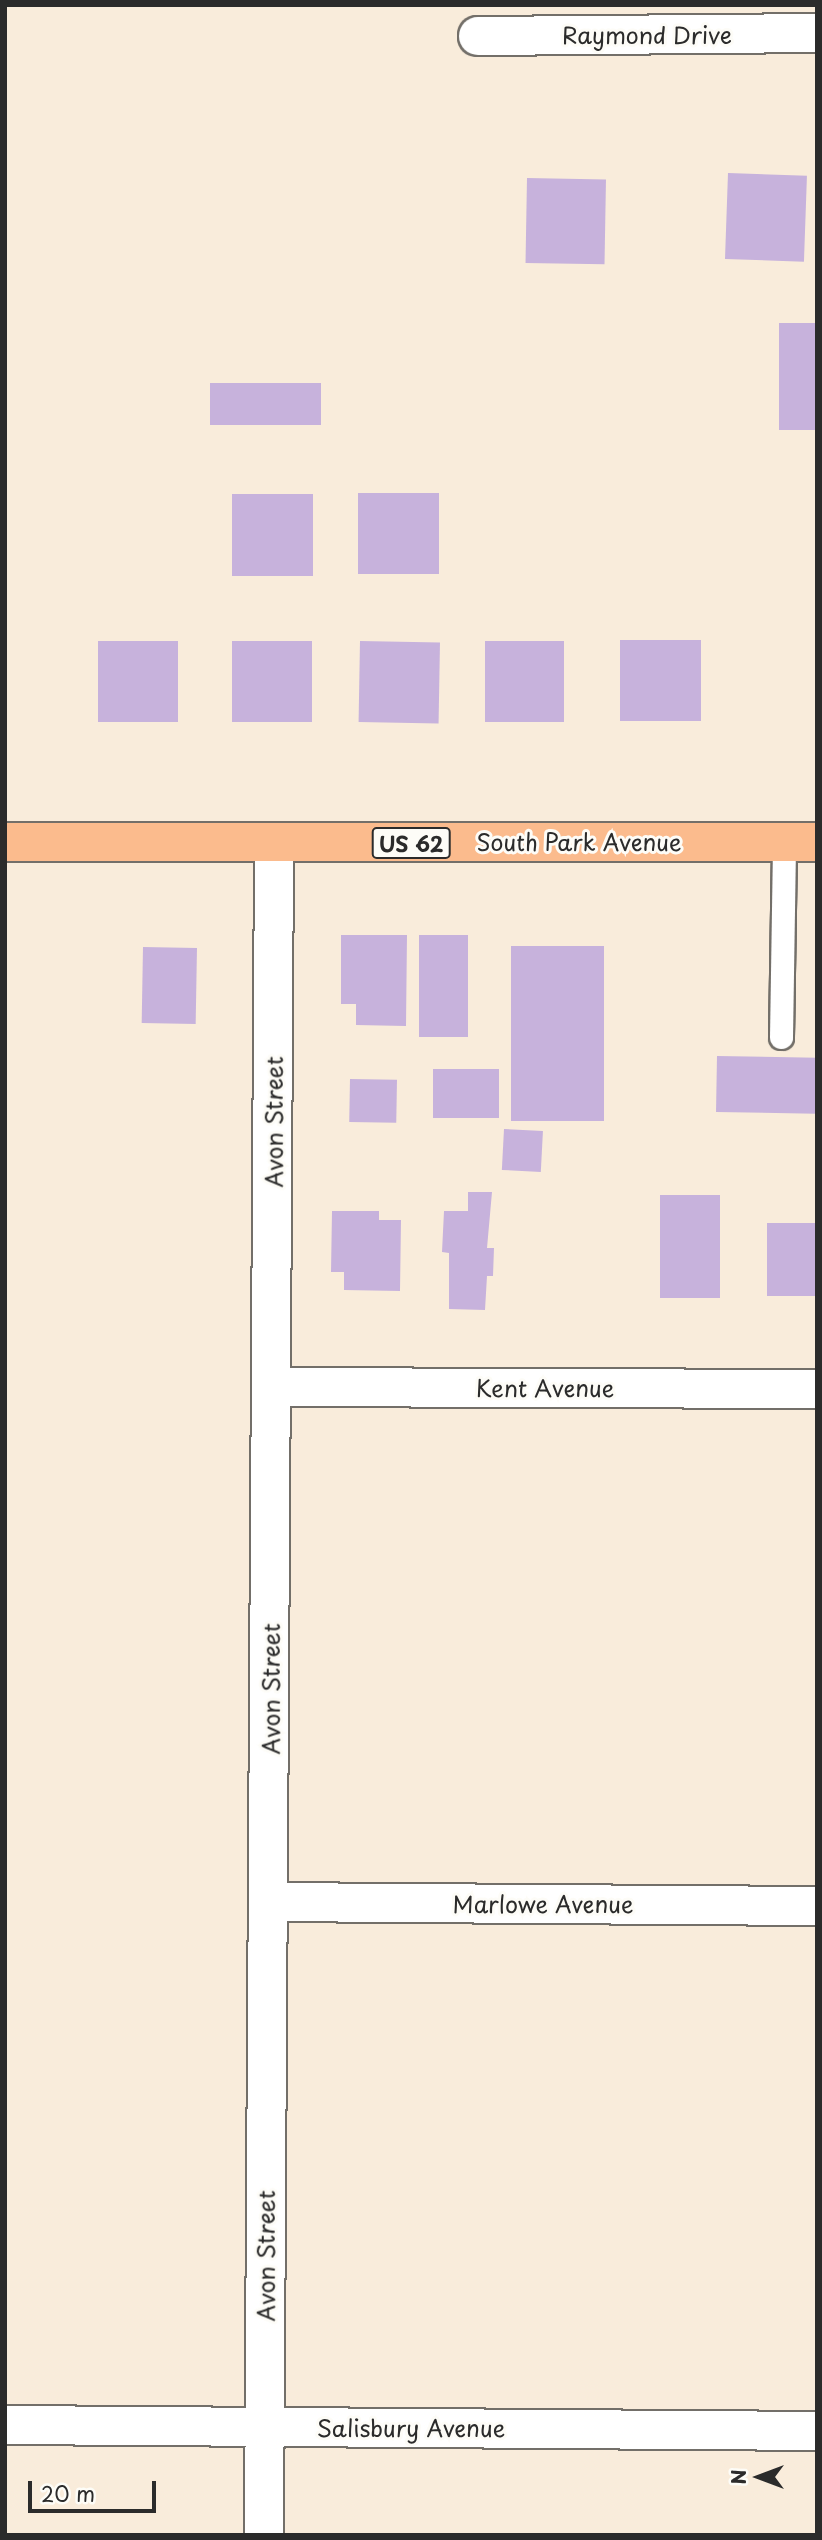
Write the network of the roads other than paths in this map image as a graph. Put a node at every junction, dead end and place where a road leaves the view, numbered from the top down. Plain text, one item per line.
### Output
1 (817, 33) edge
2 (478, 36) dead end
3 (5, 842) edge
4 (800, 842) edge
5 (274, 843) junction
6 (780, 1037) dead end
7 (273, 1387) junction
8 (817, 1389) edge
9 (269, 1902) junction
10 (817, 1906) edge
11 (5, 2425) edge
12 (264, 2427) junction
13 (817, 2431) edge
14 (264, 2535) edge

1 - 2 street, Raymond Drive
3 - 5 main road, South Park Avenue / US 62
4 - 5 main road, South Park Avenue / US 62
4 - 6 lane
5 - 7 street, Avon Street
7 - 8 street, Kent Avenue
7 - 9 street, Avon Street
9 - 10 street, Marlowe Avenue
9 - 12 street, Avon Street
11 - 12 street, Salisbury Avenue
12 - 13 street, Salisbury Avenue
12 - 14 street, Avon Street

